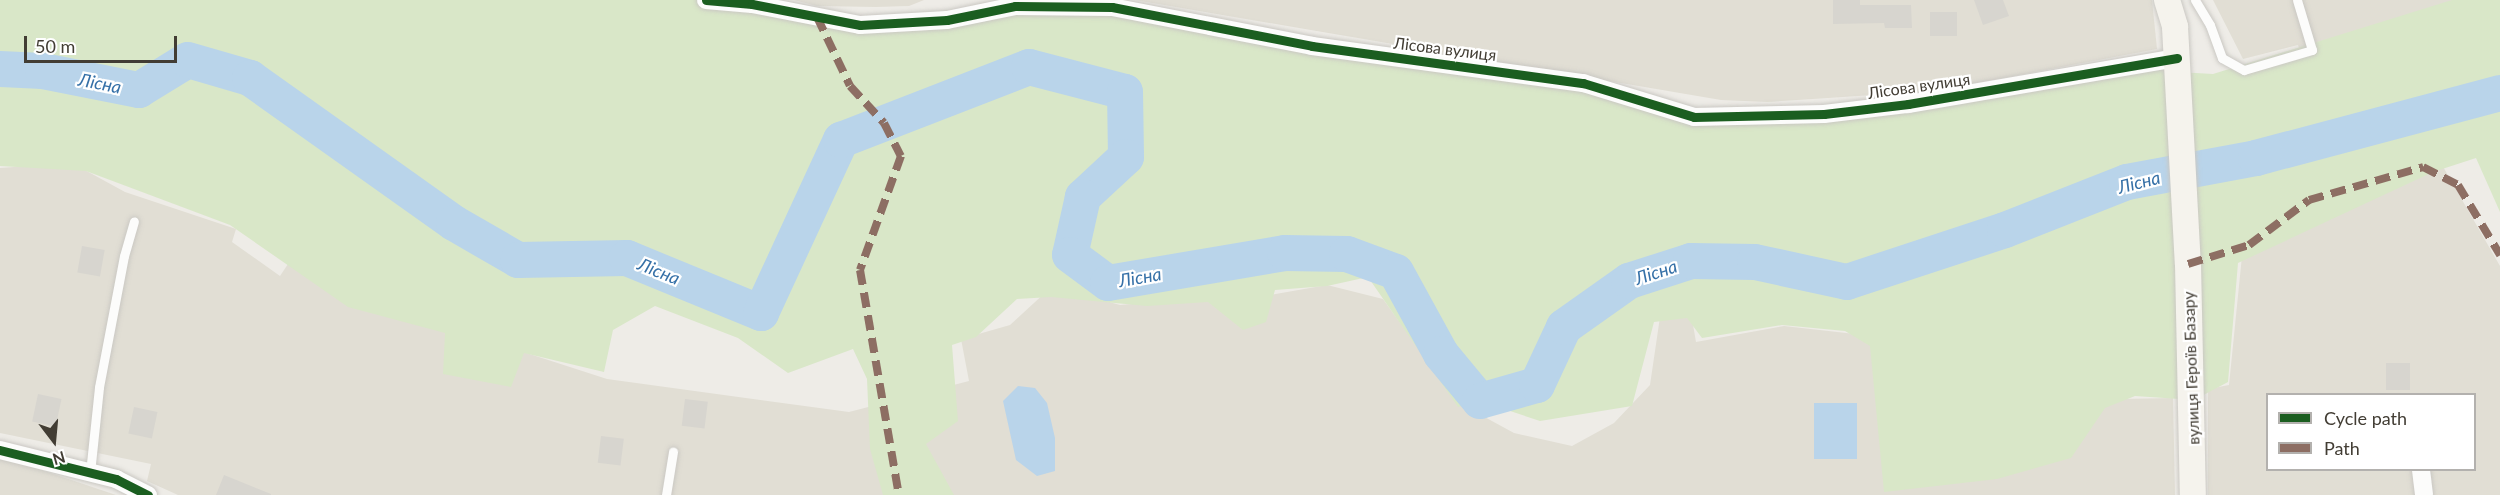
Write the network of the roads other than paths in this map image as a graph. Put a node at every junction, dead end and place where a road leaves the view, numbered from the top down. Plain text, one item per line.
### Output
1 (706, 0) edge
2 (2167, 0) edge
3 (2195, 0) edge
4 (2297, 0) edge
5 (752, 2) edge
6 (2177, 58) junction
7 (134, 221) dead end
8 (0, 450) edge
9 (673, 452) dead end
10 (2421, 471) edge
11 (90, 473) junction
12 (148, 495) edge
13 (666, 495) edge
14 (2193, 495) edge
15 (2424, 495) edge

1 - 5 street, Лісова вулиця
2 - 6 main road
3 - 4 lane
5 - 6 street, Лісова вулиця
6 - 14 main road, вулиця Героїв Базару
7 - 11 lane
8 - 11 street
9 - 13 lane
10 - 15 street
11 - 12 street

